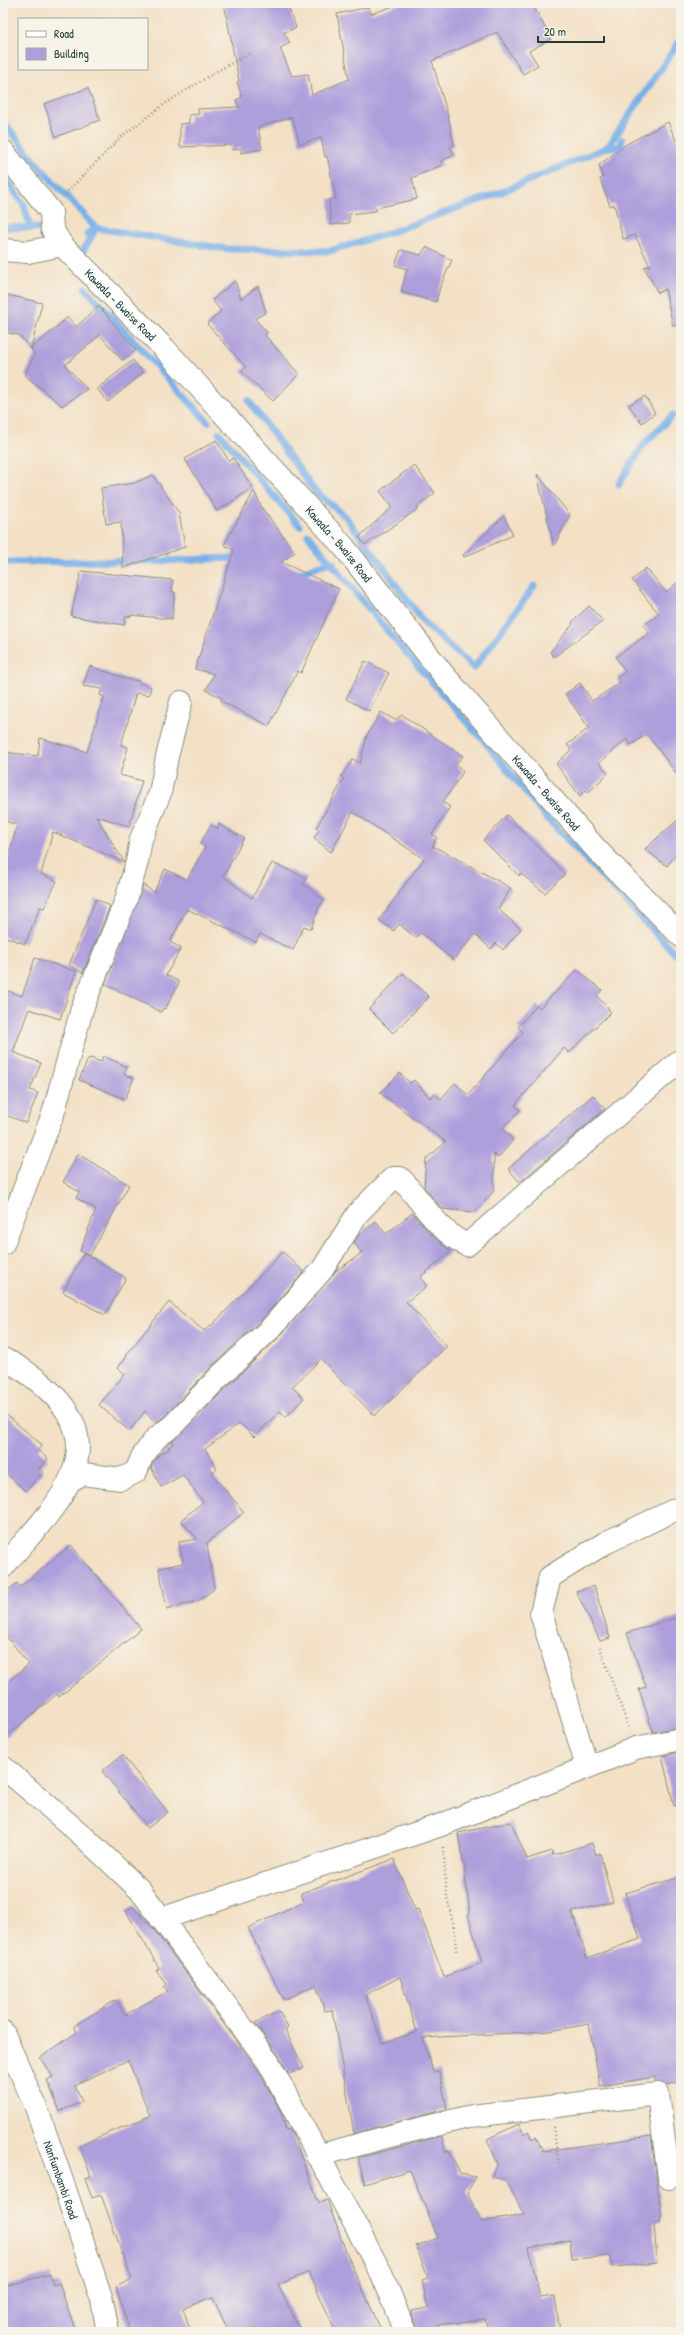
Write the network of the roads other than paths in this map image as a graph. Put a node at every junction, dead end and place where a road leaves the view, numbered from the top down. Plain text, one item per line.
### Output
1 (3, 150) edge
2 (54, 224) junction
3 (3, 250) edge
4 (181, 702) dead end
5 (681, 936) edge
6 (681, 1060) edge
7 (3, 1244) edge
8 (3, 1359) edge
9 (71, 1480) junction
10 (681, 1507) edge
11 (3, 1567) edge
12 (681, 1739) edge
13 (3, 1767) edge
14 (587, 1767) junction
15 (161, 1919) junction
16 (3, 2032) edge
17 (317, 2156) junction
18 (669, 2178) dead end
19 (108, 2332) edge
20 (405, 2332) edge

1 - 2 street, Kawaala - Bwaise Road
2 - 3 street
2 - 5 street, Kawaala - Bwaise Road
4 - 7 street
6 - 9 street
8 - 9 street
9 - 11 street
10 - 14 street
12 - 14 street
13 - 15 street
14 - 15 street
15 - 17 street
16 - 19 street, Nanfumbambi Road
17 - 18 street
17 - 20 street

